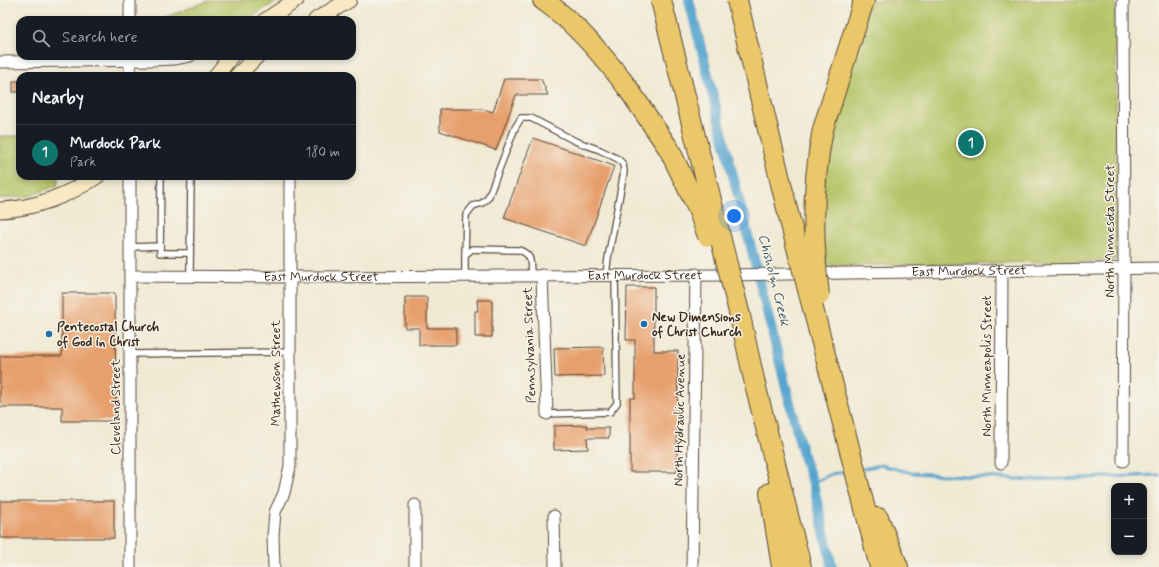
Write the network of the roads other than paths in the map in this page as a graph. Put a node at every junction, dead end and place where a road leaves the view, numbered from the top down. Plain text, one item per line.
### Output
1 (130, 0) edge
2 (349, 0) edge
3 (543, 0) edge
4 (660, 0) edge
5 (737, 0) edge
6 (864, 0) edge
7 (1123, 0) edge
8 (289, 4) edge
9 (131, 16) edge
10 (269, 16) edge
11 (272, 16) edge
12 (323, 16) edge
13 (65, 60) edge
14 (130, 60) edge
15 (228, 60) edge
16 (253, 60) edge
17 (0, 62) edge
18 (130, 72) edge
19 (219, 72) edge
20 (241, 72) edge
21 (92, 180) edge
22 (130, 180) edge
23 (161, 180) edge
24 (191, 180) edge
25 (290, 180) edge
26 (0, 210) edge
27 (160, 246) junction
28 (130, 247) junction
29 (190, 253) junction
30 (465, 254) junction
31 (1124, 268) junction
32 (1159, 268) edge
33 (1002, 270) junction
34 (696, 274) junction
35 (537, 275) junction
36 (611, 275) junction
37 (130, 276) junction
38 (190, 276) junction
39 (465, 276) junction
40 (290, 277) junction
41 (740, 316) junction
42 (290, 352) junction
43 (130, 354) junction
44 (828, 366) junction
45 (755, 384) junction
46 (840, 413) junction
47 (547, 414) joint
48 (1123, 461) dead end
49 (1001, 463) dead end
50 (415, 505) dead end
51 (554, 516) dead end
52 (130, 567) edge
53 (274, 567) edge
54 (415, 567) edge
55 (555, 567) edge
56 (692, 567) edge
57 (782, 567) edge
58 (801, 567) edge
59 (880, 567) edge
60 (898, 567) edge

1 - 9 street
2 - 12 street
3 - 41 highway, bridge
4 - 41 highway, bridge
5 - 44 highway, bridge
6 - 44 highway, bridge
7 - 31 street, North Minnesota Street
8 - 10 street
8 - 11 street
13 - 17 street
14 - 18 street
15 - 19 street
16 - 20 street
21 - 26 street
22 - 28 street, Cleveland Street
23 - 27 lane
24 - 29 lane
25 - 40 street, Mathewson Street
27 - 28 lane
27 - 29 lane
28 - 37 street, Cleveland Street
29 - 38 lane
30 - 35 lane
30 - 36 lane
30 - 39 lane
31 - 32 street, East Murdock Street
31 - 33 street, East Murdock Street
31 - 48 street, North Minnesota Street
33 - 34 street, East Murdock Street
33 - 49 street, North Minneapolis Street
34 - 36 street, East Murdock Street
34 - 56 street, North Hydraulic Avenue
35 - 36 street, East Murdock Street
35 - 39 street, East Murdock Street
35 - 47 street, Pennsylvania Street
36 - 47 lane
37 - 38 street, East Murdock Street
37 - 43 street, Cleveland Street
38 - 40 street, East Murdock Street
39 - 40 street, East Murdock Street
40 - 42 street, Mathewson Street
41 - 45 highway
42 - 43 lane
42 - 53 street, Mathewson Street
43 - 52 street, Cleveland Street
44 - 46 highway
45 - 57 highway
45 - 58 highway
46 - 59 highway
46 - 60 highway
50 - 54 street
51 - 55 street

